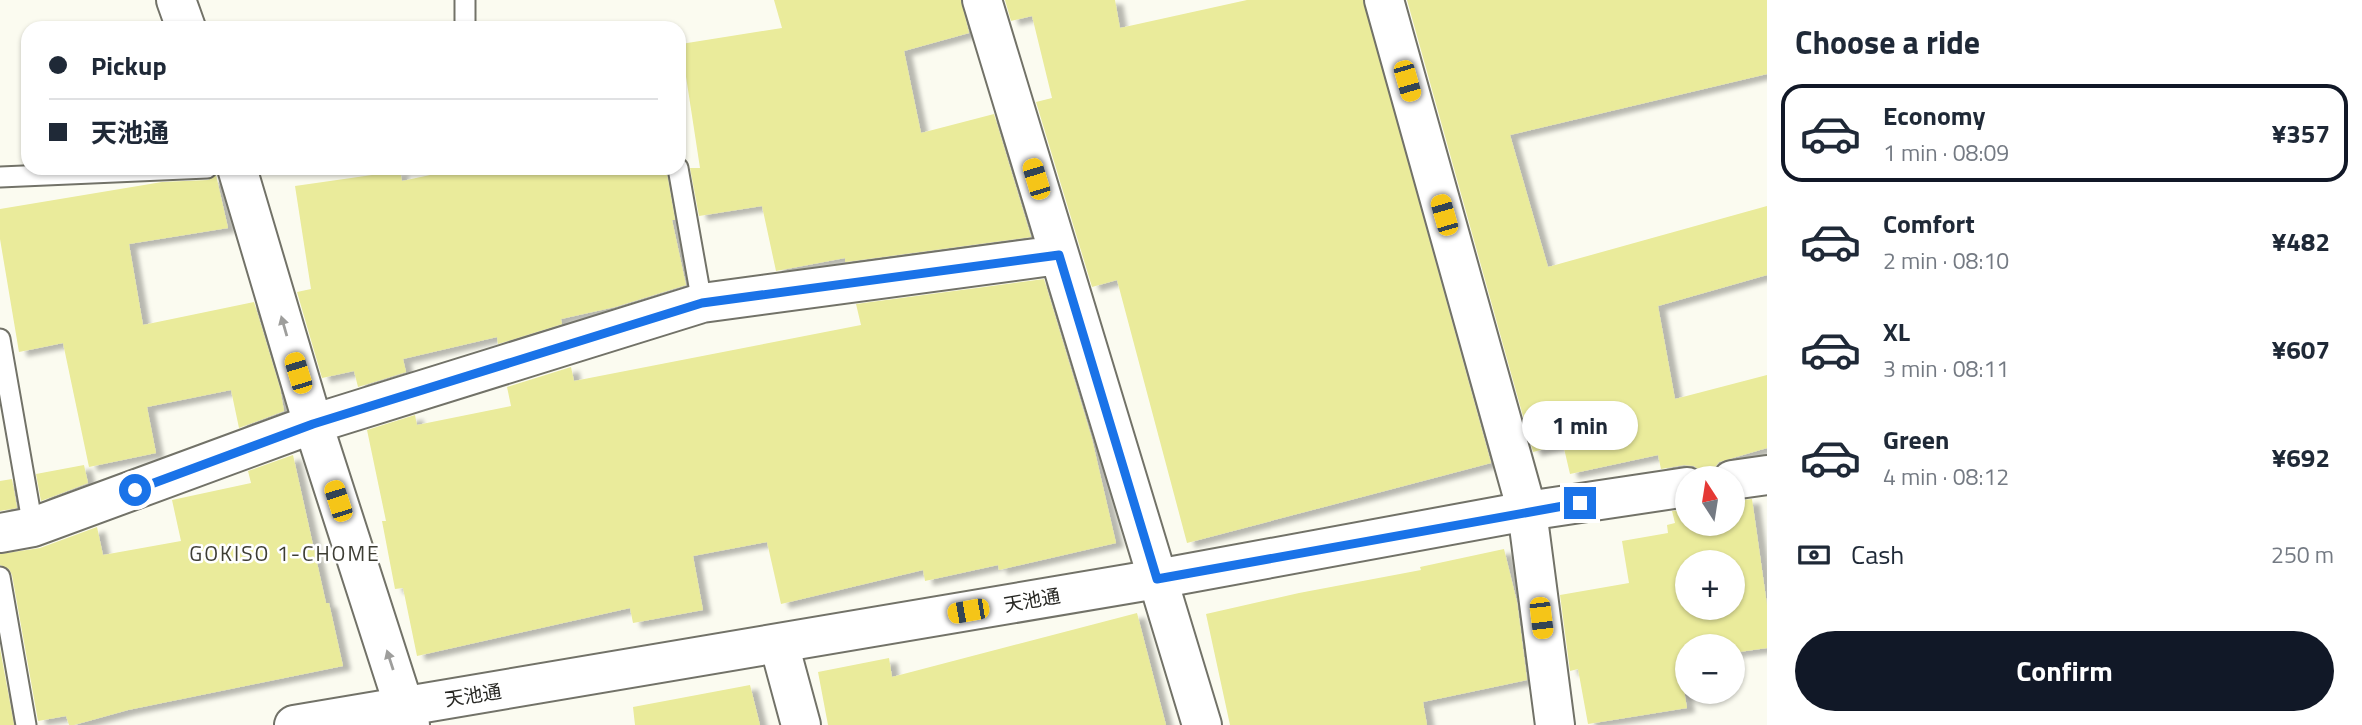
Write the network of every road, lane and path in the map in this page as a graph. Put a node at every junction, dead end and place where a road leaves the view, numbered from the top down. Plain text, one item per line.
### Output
1 (176, 0) edge
2 (465, 0) edge
3 (982, 0) edge
4 (1384, 0) edge
5 (184, 21) edge
6 (465, 21) edge
7 (46, 175) edge
8 (239, 175) edge
9 (679, 175) edge
10 (0, 177) edge
11 (1059, 255) junction
12 (702, 303) junction
13 (0, 339) edge
14 (313, 424) junction
15 (1767, 475) edge
16 (1745, 479) edge
17 (1675, 489) edge
18 (1527, 511) junction
19 (17, 530) edge
20 (0, 577) edge
21 (1157, 579) junction
22 (779, 644) junction
23 (408, 715) edge
24 (26, 725) edge
25 (294, 725) edge
26 (801, 725) edge
27 (1202, 725) edge
28 (1555, 725) edge

1 - 5 street
2 - 6 lane
3 - 11 street
4 - 18 street
7 - 10 lane
14 -> 8 street
9 - 12 lane
11 - 12 street
11 - 21 street
12 - 14 street
13 - 19 lane
14 - 19 street
23 -> 14 street
15 - 16 street
17 - 18 street, 天池通
18 - 21 street, 天池通
18 - 28 street
20 - 24 lane
21 - 22 street, 天池通
21 - 27 street
22 - 23 street, 天池通
22 - 26 street
23 - 25 street, 天池通

